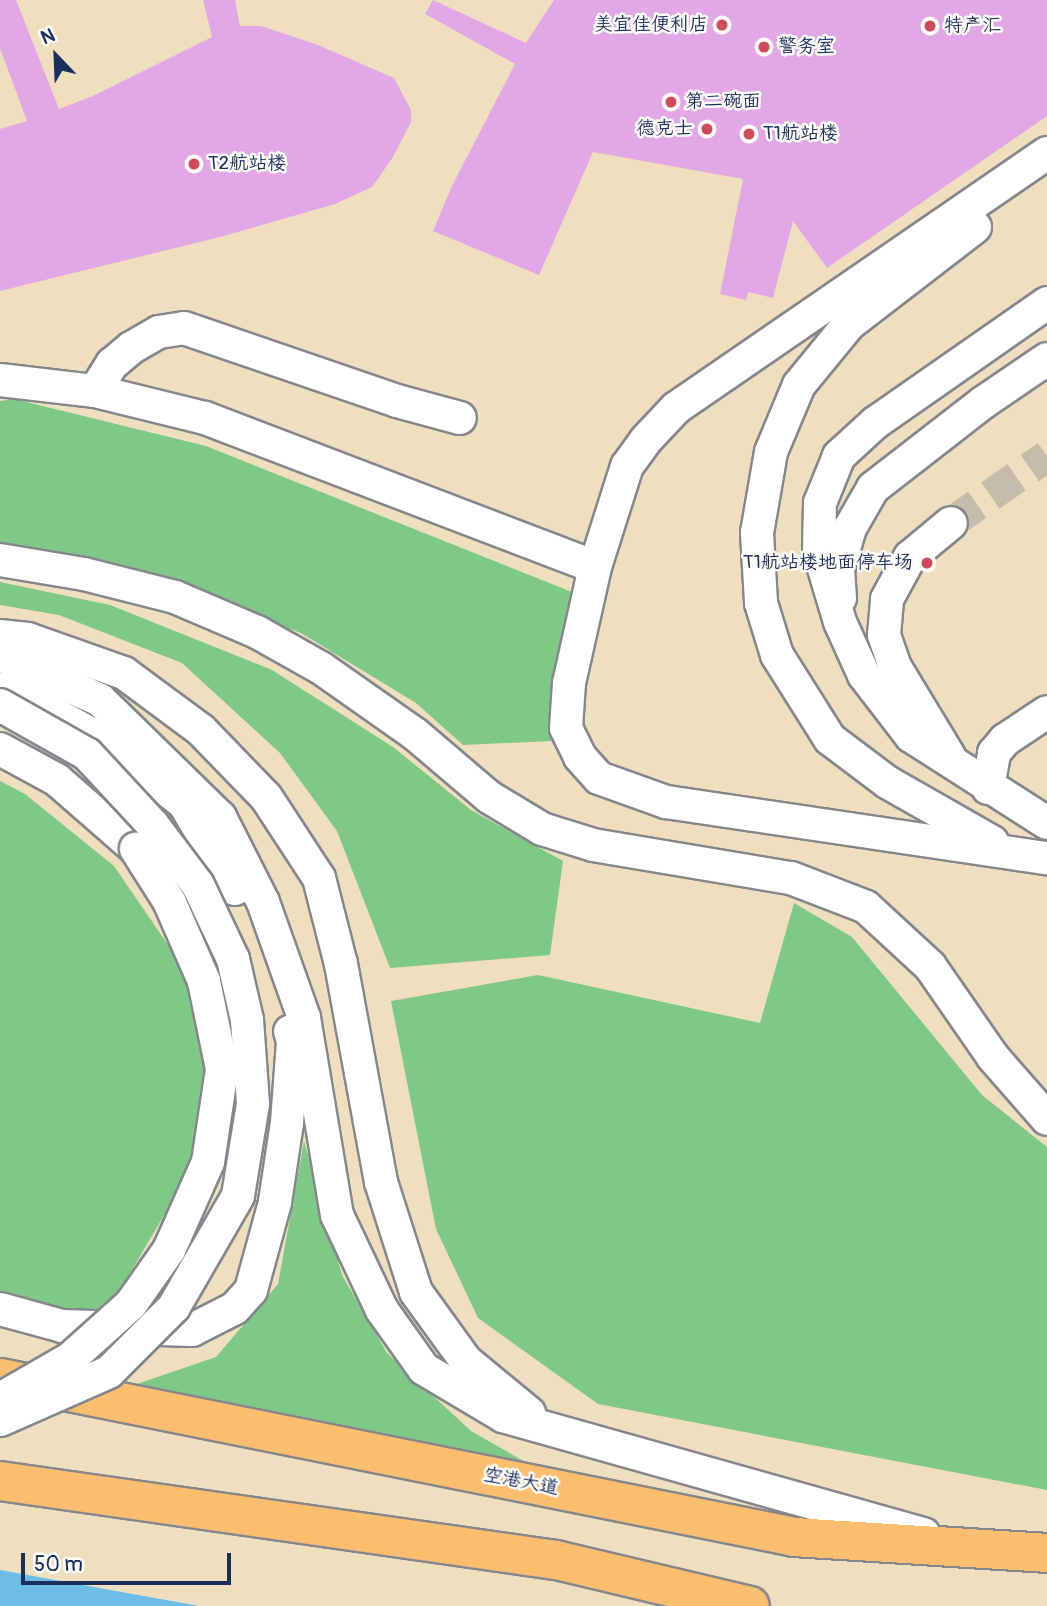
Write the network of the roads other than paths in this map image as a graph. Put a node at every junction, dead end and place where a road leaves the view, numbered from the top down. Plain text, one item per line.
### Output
1 (1047, 153) edge
2 (1047, 175) edge
3 (1047, 303) edge
4 (1047, 359) edge
5 (0, 380) edge
6 (95, 391) junction
7 (460, 418) dead end
8 (951, 523) tunnel mouth
9 (0, 561) edge
10 (595, 568) junction
11 (840, 622) junction
12 (0, 636) edge
13 (0, 655) edge
14 (0, 689) edge
15 (0, 705) edge
16 (1047, 712) edge
17 (0, 749) edge
18 (954, 765) junction
19 (988, 788) junction
20 (1047, 823) edge
21 (1009, 852) junction
22 (1047, 858) edge
23 (1047, 1119) edge
24 (0, 1309) edge
25 (0, 1378) edge
26 (0, 1399) edge
27 (0, 1420) edge
28 (549, 1430) junction
29 (0, 1482) edge
30 (973, 1548) junction
31 (1035, 1551) edge
32 (1047, 1575) edge
33 (750, 1606) edge

1 - 10 street
2 - 21 street
3 - 11 street
4 - 11 street
5 - 6 street
6 - 7 street
6 - 10 street
8 - 18 street
9 - 23 street
10 - 21 street
11 - 18 street
12 - 28 street
13 - 28 street
14 - 24 street
15 - 27 street, bridge
16 - 19 street
17 - 26 street, bridge
18 - 19 street
19 - 20 street
21 - 22 street
25 - 30 main road, 空港大道
28 - 30 street
29 - 33 main road
30 - 31 main road, 空港大道
31 - 32 main road

